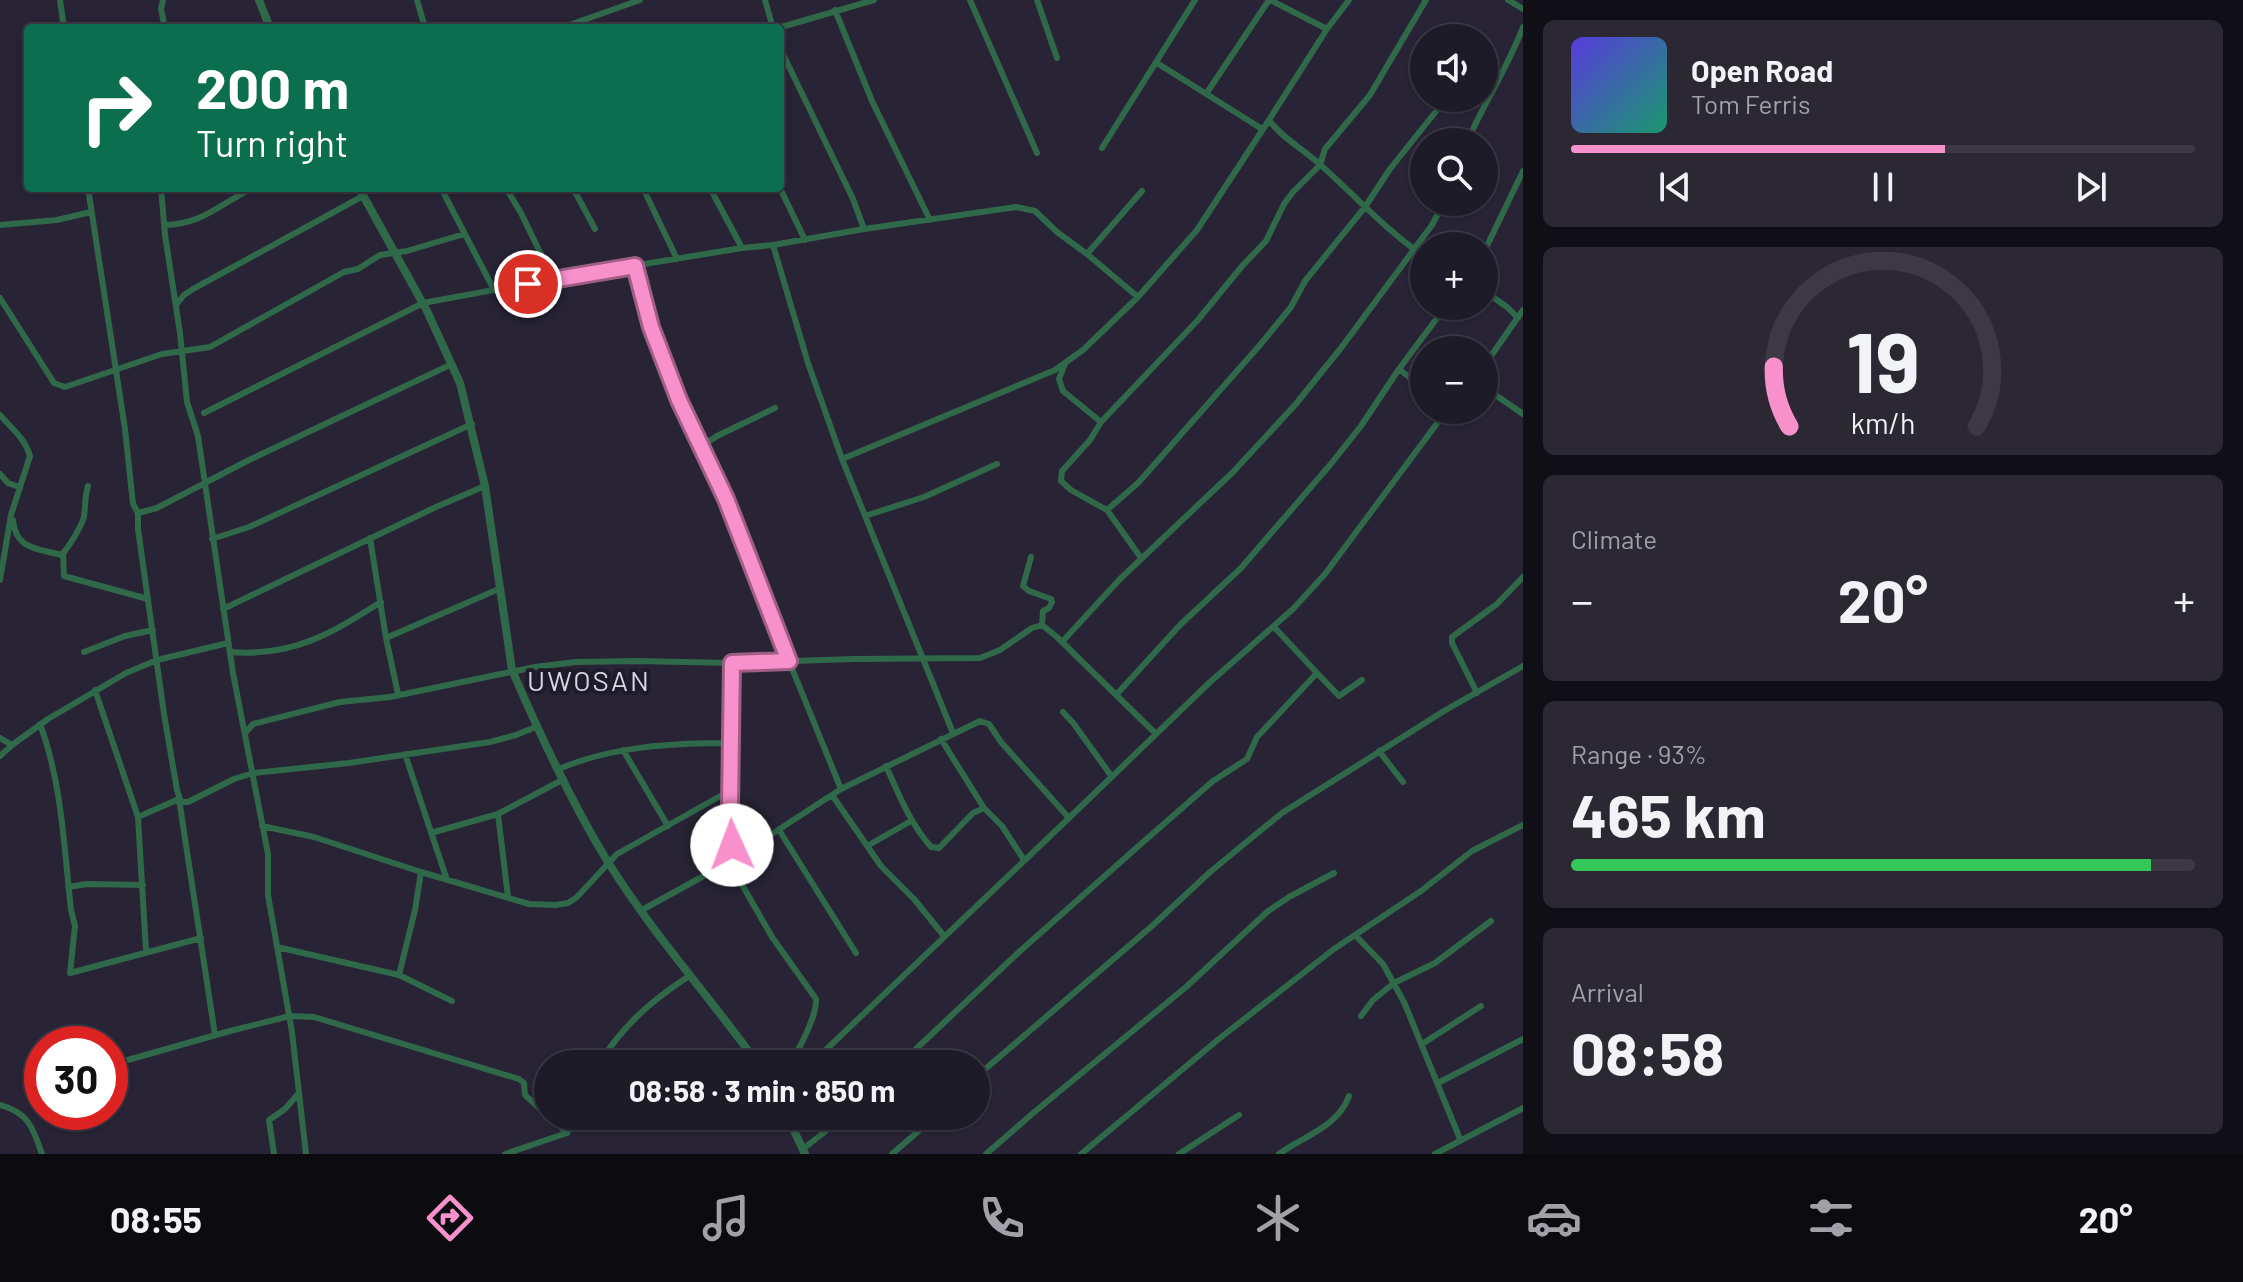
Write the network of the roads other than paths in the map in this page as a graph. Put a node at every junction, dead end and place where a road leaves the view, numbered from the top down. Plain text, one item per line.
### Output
1 (60, 0) edge
2 (163, 0) edge
3 (259, 0) edge
4 (417, 0) edge
5 (640, 0) edge
6 (765, 0) edge
7 (874, 0) edge
8 (970, 0) edge
9 (1037, 0) edge
10 (1195, 0) edge
11 (1269, 0) edge
12 (1349, 0) edge
13 (1426, 0) edge
14 (1508, 0) edge
15 (1523, 9) edge
16 (835, 10) junction
17 (63, 24) edge
18 (164, 24) edge
19 (268, 24) edge
20 (424, 24) edge
21 (572, 24) edge
22 (774, 24) edge
23 (784, 26) edge
24 (1523, 27) edge
25 (1327, 29) junction
26 (784, 56) edge
27 (1057, 58) dead end
28 (1157, 63) junction
29 (1206, 94) junction
30 (1435, 112) edge
31 (1269, 120) junction
32 (1474, 128) edge
33 (1262, 129) junction
34 (1102, 148) dead end
35 (1037, 153) dead end
36 (1320, 165) junction
37 (1523, 171) edge
38 (1142, 191) dead end
39 (88, 192) edge
40 (161, 192) edge
41 (247, 192) edge
42 (361, 192) edge
43 (443, 192) edge
44 (508, 192) edge
45 (575, 192) edge
46 (645, 192) edge
47 (712, 192) edge
48 (782, 192) edge
49 (1365, 207) junction
50 (91, 212) junction
51 (930, 220) junction
52 (0, 225) edge
53 (164, 225) junction
54 (595, 229) dead end
55 (864, 229) junction
56 (1494, 232) edge
57 (464, 234) junction
58 (805, 240) junction
59 (773, 245) junction
60 (1410, 245) edge
61 (742, 248) junction
62 (394, 252) junction
63 (1410, 252) edge
64 (1087, 254) junction
65 (677, 259) junction
66 (635, 266) junction
67 (553, 279) junction
68 (494, 290) junction
69 (1138, 297) junction
70 (0, 298) edge
71 (1498, 301) edge
72 (423, 303) junction
73 (176, 305) junction
74 (1523, 310) edge
75 (1518, 318) junction
76 (1436, 320) edge
77 (1498, 346) edge
78 (182, 350) junction
79 (452, 364) junction
80 (1065, 364) junction
81 (115, 369) junction
82 (1399, 369) junction
83 (1410, 378) edge
84 (1498, 397) edge
85 (775, 408) dead end
86 (204, 413) dead end
87 (1523, 414) edge
88 (0, 415) edge
89 (1101, 422) junction
90 (472, 424) junction
91 (1437, 424) edge
92 (704, 452) junction
93 (842, 459) junction
94 (997, 464) dead end
95 (0, 474) edge
96 (205, 483) junction
97 (88, 486) dead end
98 (485, 486) junction
99 (19, 487) junction
100 (1107, 510) junction
101 (12, 513) junction
102 (138, 513) junction
103 (865, 516) junction
104 (370, 538) junction
105 (212, 539) junction
106 (63, 553) junction
107 (1031, 557) dead end
108 (1141, 558) junction
109 (1523, 577) edge
110 (0, 580) edge
111 (501, 588) junction
112 (148, 599) junction
113 (381, 602) junction
114 (223, 609) junction
115 (1042, 625) junction
116 (1274, 627) junction
117 (153, 630) junction
118 (386, 638) junction
119 (1062, 642) junction
120 (228, 643) junction
121 (84, 652) dead end
122 (230, 652) junction
123 (922, 658) junction
124 (157, 660) junction
125 (789, 661) junction
126 (732, 663) junction
127 (1523, 666) edge
128 (512, 670) junction
129 (1317, 673) junction
130 (1362, 680) dead end
131 (95, 690) junction
132 (1477, 693) junction
133 (398, 694) junction
134 (1116, 695) junction
135 (1063, 712) dead end
136 (243, 720) junction
137 (40, 724) junction
138 (253, 724) junction
139 (538, 726) junction
140 (246, 732) junction
141 (953, 733) junction
142 (1156, 734) junction
143 (0, 738) edge
144 (941, 739) junction
145 (732, 743) junction
146 (12, 745) junction
147 (623, 750) junction
148 (1379, 751) junction
149 (405, 754) junction
150 (0, 756) edge
151 (886, 766) junction
152 (559, 769) junction
153 (253, 773) junction
154 (1112, 777) junction
155 (564, 779) junction
156 (1403, 782) dead end
157 (841, 789) junction
158 (731, 790) junction
159 (832, 795) junction
160 (179, 799) junction
161 (984, 808) junction
162 (498, 814) junction
163 (138, 817) junction
164 (1069, 818) junction
165 (911, 821) junction
166 (1523, 825) edge
167 (262, 826) junction
168 (668, 826) junction
169 (779, 830) junction
170 (431, 833) junction
171 (867, 846) junction
172 (1024, 860) junction
173 (729, 862) junction
174 (608, 863) junction
175 (421, 872) junction
176 (1334, 873) dead end
177 (447, 880) junction
178 (143, 885) junction
179 (68, 887) junction
180 (508, 897) junction
181 (642, 910) junction
182 (1491, 921) dead end
183 (1355, 935) junction
184 (944, 936) junction
185 (201, 938) junction
186 (277, 947) junction
187 (146, 951) junction
188 (856, 953) dead end
189 (399, 975) junction
190 (689, 976) junction
191 (1394, 983) junction
192 (452, 1001) dead end
193 (1481, 1006) dead end
194 (290, 1016) junction
195 (1361, 1016) dead end
196 (215, 1035) junction
197 (1523, 1039) edge
198 (1422, 1044) junction
199 (609, 1050) edge
200 (747, 1050) edge
201 (798, 1050) edge
202 (826, 1050) edge
203 (915, 1050) edge
204 (128, 1060) edge
205 (990, 1065) edge
206 (1438, 1083) junction
207 (298, 1094) junction
208 (1349, 1096) dead end
209 (534, 1103) edge
210 (0, 1105) edge
211 (1523, 1108) edge
212 (1239, 1115) dead end
213 (564, 1130) edge
214 (569, 1130) edge
215 (794, 1130) edge
216 (829, 1130) edge
217 (920, 1130) edge
218 (567, 1133) junction
219 (1460, 1139) junction
220 (804, 1152) edge
221 (42, 1154) edge
222 (274, 1154) edge
223 (306, 1154) edge
224 (505, 1154) edge
225 (892, 1154) edge
226 (986, 1154) edge
227 (1081, 1154) edge
228 (1179, 1154) edge
229 (1279, 1154) edge
230 (1435, 1154) edge

1 - 17 street
2 - 18 street
3 - 19 street
4 - 20 street
5 - 21 street
6 - 22 street
7 - 16 street
8 - 35 street
9 - 27 street
10 - 28 street
11 - 25 street
11 - 29 street
12 - 25 street
13 - 36 street
14 - 15 street
16 - 23 street
16 - 51 street
24 - 32 street
25 - 31 street
26 - 55 street
28 - 29 street
28 - 34 street
29 - 33 street
30 - 49 street
31 - 33 street
31 - 36 street
33 - 69 street
36 - 49 street
36 - 89 street
37 - 56 street
38 - 64 street
39 - 50 street
40 - 53 street
41 - 53 street
42 - 62 street
42 - 73 street
43 - 57 street
44 - 67 street
45 - 54 street
46 - 65 street
47 - 61 street
48 - 58 street
49 - 60 street
49 - 100 street
50 - 52 street
50 - 81 street
51 - 55 street
51 - 64 street
53 - 73 street
55 - 58 street
57 - 62 street
57 - 68 street
58 - 59 street
59 - 61 street
59 - 93 street
61 - 65 street
62 - 72 street
62 - 78 street
63 - 108 street
64 - 69 street
65 - 66 street
66 - 67 street
66 - 92 street
67 - 68 street
68 - 72 street
69 - 80 street
70 - 81 street
71 - 75 street
72 - 79 street
72 - 86 street
73 - 78 street
74 - 75 street
75 - 77 street
76 - 82 street
78 - 81 street
78 - 96 street
79 - 90 street
79 - 96 street
80 - 89 street
80 - 93 street
81 - 102 street
82 - 83 street
82 - 134 street
84 - 87 street
85 - 92 street
88 - 99 street
89 - 100 street
90 - 98 street
90 - 105 street
91 - 116 street
92 - 125 street
93 - 103 street
94 - 103 street
95 - 99 street
96 - 102 street
96 - 105 street
97 - 106 street
98 - 104 street
98 - 111 street
99 - 101 street
100 - 108 street
101 - 106 street
101 - 110 street
102 - 112 street
103 - 123 street
104 - 113 street
104 - 114 street
105 - 114 street
106 - 112 street
107 - 115 street
108 - 119 street
109 - 132 street
111 - 118 street
111 - 128 street
112 - 117 street
113 - 118 street
113 - 122 street
114 - 120 street
115 - 119 street
115 - 123 street
116 - 129 street
116 - 142 street
117 - 121 street
117 - 124 street
118 - 133 street
119 - 134 street
120 - 122 street
120 - 124 street
122 - 136 street
123 - 125 street
123 - 141 street
124 - 131 street
124 - 160 street
125 - 126 street
125 - 157 street
126 - 128 street
126 - 145 street
127 - 132 street
128 - 133 street
128 - 139 street
129 - 130 street
129 - 203 street
131 - 137 street
131 - 163 street
132 - 148 street
133 - 138 street
134 - 142 street
135 - 154 street
136 - 138 street
136 - 140 street
137 - 146 street
137 - 179 street
138 - 140 street
139 - 149 street
139 - 152 street
140 - 153 street
141 - 144 street
141 - 164 street
142 - 154 street
143 - 146 street
144 - 151 street
144 - 161 street
145 - 147 street
145 - 158 street
146 - 150 street
147 - 152 street
147 - 168 street
148 - 156 street
148 - 205 street
149 - 153 street
149 - 170 street
151 - 157 street
151 - 165 street
152 - 155 street
153 - 160 street
153 - 167 street
154 - 164 street
155 - 162 street
155 - 174 street
157 - 159 street
158 - 168 street
158 - 173 street
159 - 169 street
159 - 171 street
160 - 163 street
160 - 185 street
161 - 165 street
161 - 172 street
162 - 170 street
162 - 180 street
163 - 178 street
164 - 172 street
165 - 171 street
166 - 183 street
167 - 175 street
167 - 186 street
168 - 174 street
169 - 173 street
169 - 188 street
170 - 177 street
171 - 184 street
172 - 184 street
173 - 181 street
173 - 201 street
174 - 180 street
174 - 181 street
175 - 177 street
175 - 189 street
176 - 226 street
177 - 180 street
178 - 179 street
178 - 187 street
179 - 187 street
181 - 190 street
182 - 191 street
183 - 191 street
183 - 227 street
184 - 202 street
185 - 187 street
185 - 196 street
186 - 189 street
186 - 194 street
189 - 192 street
190 - 199 street
190 - 200 street
191 - 195 street
191 - 198 street
193 - 198 street
194 - 196 street
194 - 207 street
194 - 209 street
196 - 204 street
197 - 206 street
198 - 206 street
206 - 219 street
207 - 222 street
207 - 223 street
208 - 229 street
210 - 221 street
211 - 219 street
212 - 228 street
213 - 218 street
214 - 218 street
215 - 220 street
216 - 220 street
217 - 225 street
218 - 224 street
219 - 230 street

